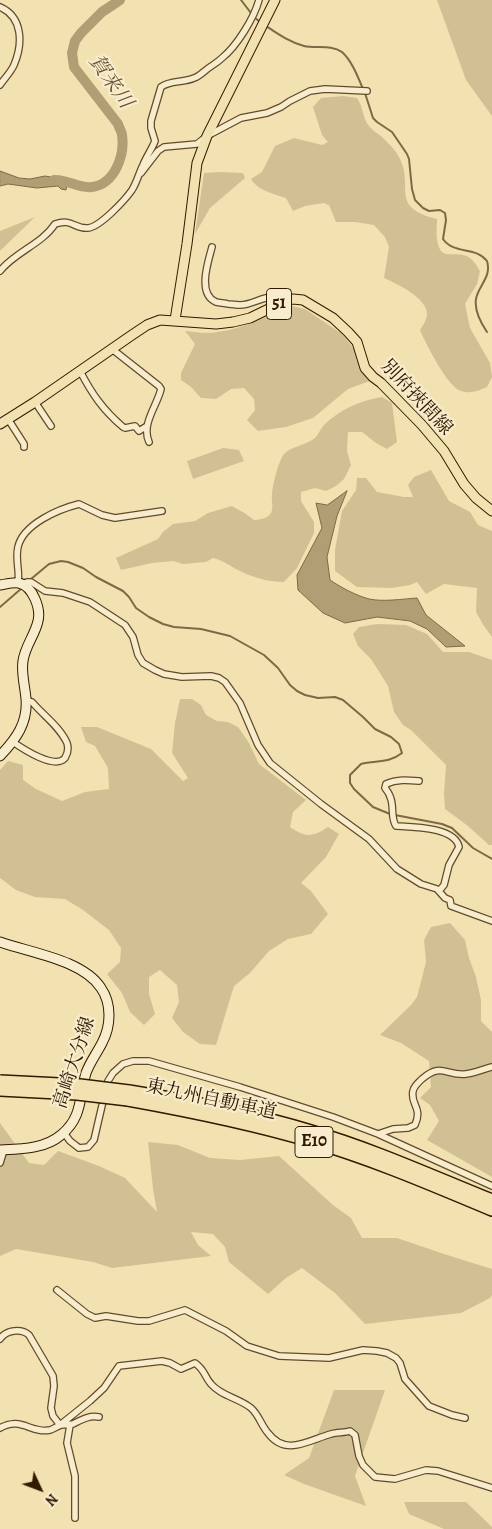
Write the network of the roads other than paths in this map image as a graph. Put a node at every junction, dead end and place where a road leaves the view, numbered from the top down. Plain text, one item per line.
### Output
1 (259, 0) edge
2 (275, 0) edge
3 (0, 7) edge
4 (0, 85) edge
5 (367, 91) dead end
6 (207, 136) junction
7 (138, 177) junction
8 (212, 247) dead end
9 (0, 271) edge
10 (277, 304) junction
11 (175, 320) junction
12 (112, 349) junction
13 (80, 371) junction
14 (35, 402) junction
15 (4, 421) edge
16 (51, 426) dead end
17 (147, 426) junction
18 (149, 442) dead end
19 (24, 447) dead end
20 (162, 510) dead end
21 (492, 511) edge
22 (20, 583) junction
23 (0, 585) edge
24 (26, 700) junction
25 (14, 742) junction
26 (2, 752) edge
27 (419, 781) dead end
28 (439, 891) junction
29 (492, 921) edge
30 (0, 942) edge
31 (492, 1067) edge
32 (0, 1081) edge
33 (0, 1090) edge
34 (128, 1095) junction
35 (64, 1133) junction
36 (378, 1134) junction
37 (2, 1150) edge
38 (0, 1163) edge
39 (492, 1186) edge
40 (492, 1200) edge
41 (492, 1210) edge
42 (57, 1290) dead end
43 (0, 1338) edge
44 (99, 1417) dead end
45 (465, 1418) dead end
46 (60, 1425) junction
47 (70, 1425) junction
48 (0, 1428) edge
49 (492, 1488) edge
50 (76, 1518) dead end

1 - 7 street
2 - 6 main road
3 - 4 street
5 - 6 street
6 - 7 street
6 - 11 main road
7 - 9 street
8 - 10 street
10 - 11 main road, 別府挾間線 / 51
10 - 21 main road, 別府挾間線 / 51
11 - 12 main road, 別府挾間線 / 51
12 - 13 main road, 別府挾間線 / 51
12 - 17 street
13 - 14 main road, 別府挾間線 / 51
13 - 17 street
14 - 15 main road, 別府挾間線 / 51
14 - 16 street
15 - 19 street
17 - 18 street
20 - 22 street
22 - 23 main road
22 - 24 main road
22 - 28 street
24 - 25 main road
24 - 25 street
25 - 26 main road
27 - 28 street
28 - 29 street
30 - 35 main road, 高崎大分線
31 - 36 street
32 - 34 highway, 東九州自動車道 / E10, bridge
33 - 34 highway, 東九州自動車道 / E10, bridge
34 - 40 highway, 東九州自動車道 / E10
34 - 41 highway, 東九州自動車道 / E10
35 - 36 street
35 - 37 main road, 高崎大分線
36 - 39 street
37 - 38 street
42 - 45 street
43 - 46 street
44 - 47 street
46 - 47 street
46 - 48 street
46 - 49 street
47 - 50 street

